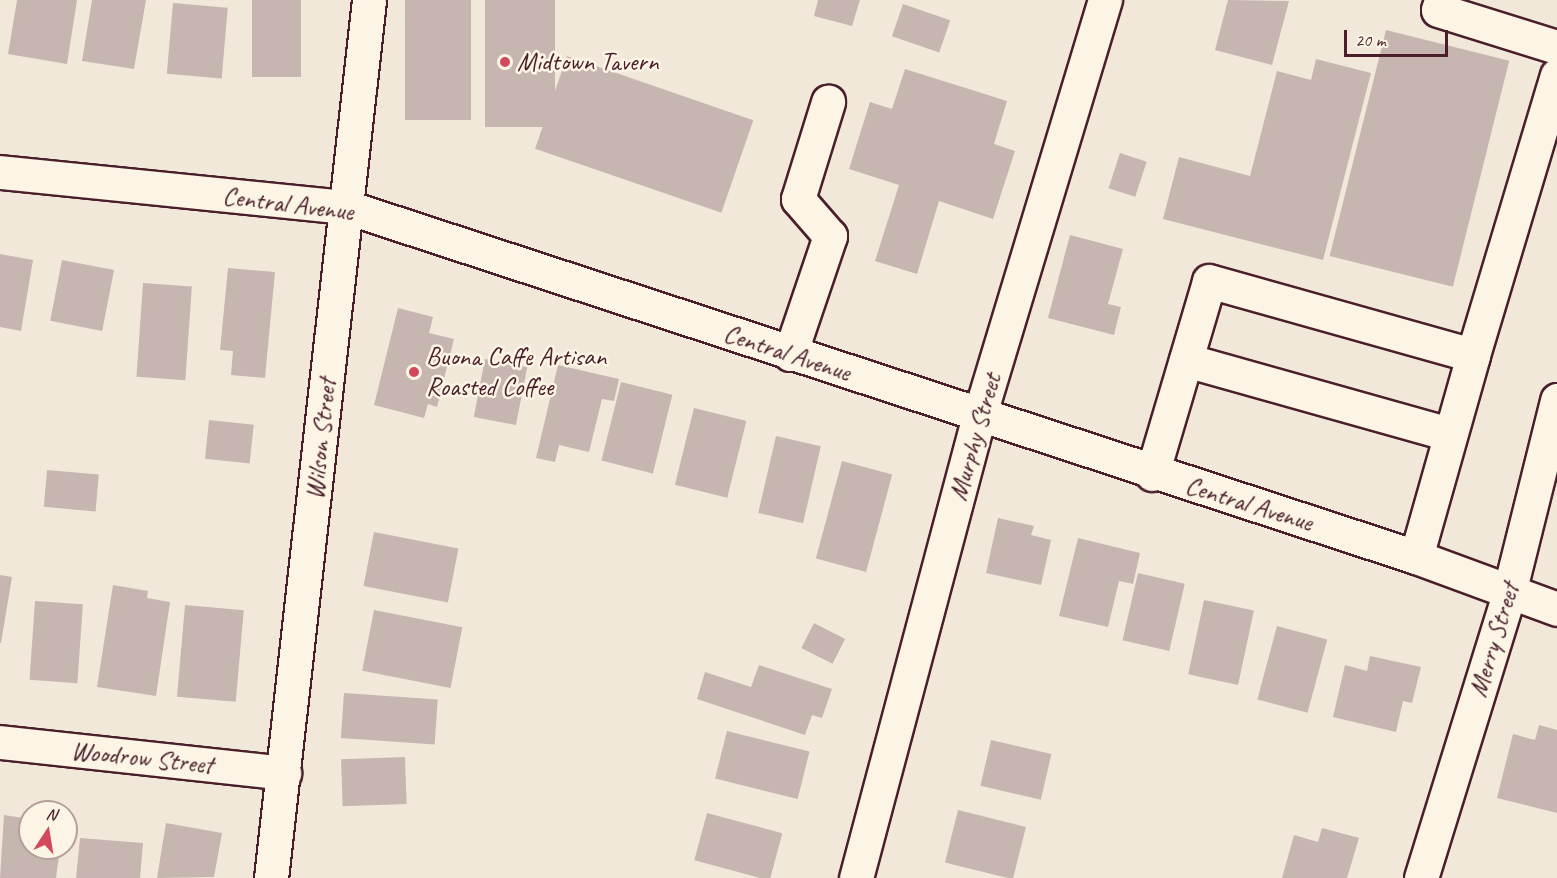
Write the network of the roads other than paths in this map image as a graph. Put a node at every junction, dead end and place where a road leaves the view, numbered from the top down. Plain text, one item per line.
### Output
1 (369, 0) edge
2 (1105, 0) edge
3 (1441, 0) edge
4 (1557, 47) edge
5 (1557, 75) edge
6 (828, 102) dead end
7 (0, 172) edge
8 (347, 207) junction
9 (790, 354) junction
10 (1473, 355) junction
11 (1186, 360) junction
12 (1557, 400) edge
13 (980, 417) junction
14 (1450, 434) junction
15 (1152, 474) junction
16 (1416, 557) junction
17 (1509, 593) junction
18 (1557, 609) edge
19 (0, 742) edge
20 (284, 773) junction
21 (271, 878) edge
22 (856, 878) edge
23 (1421, 878) edge

1 - 8 street, Wilson Street
2 - 13 street, Murphy Street
3 - 4 street
5 - 10 street
6 - 9 street
7 - 8 street, Central Avenue
8 - 9 street, Central Avenue
8 - 20 street, Wilson Street
9 - 13 street, Central Avenue
10 - 11 street
10 - 14 street
11 - 14 street
11 - 15 street
12 - 17 street, Merry Street
13 - 15 street, Central Avenue
13 - 22 street, Murphy Street
14 - 16 street
15 - 16 street, Central Avenue
16 - 17 street, Central Avenue
17 - 18 street, Central Avenue
17 - 23 street, Merry Street
19 - 20 street, Woodrow Street
20 - 21 street, Wilson Street

